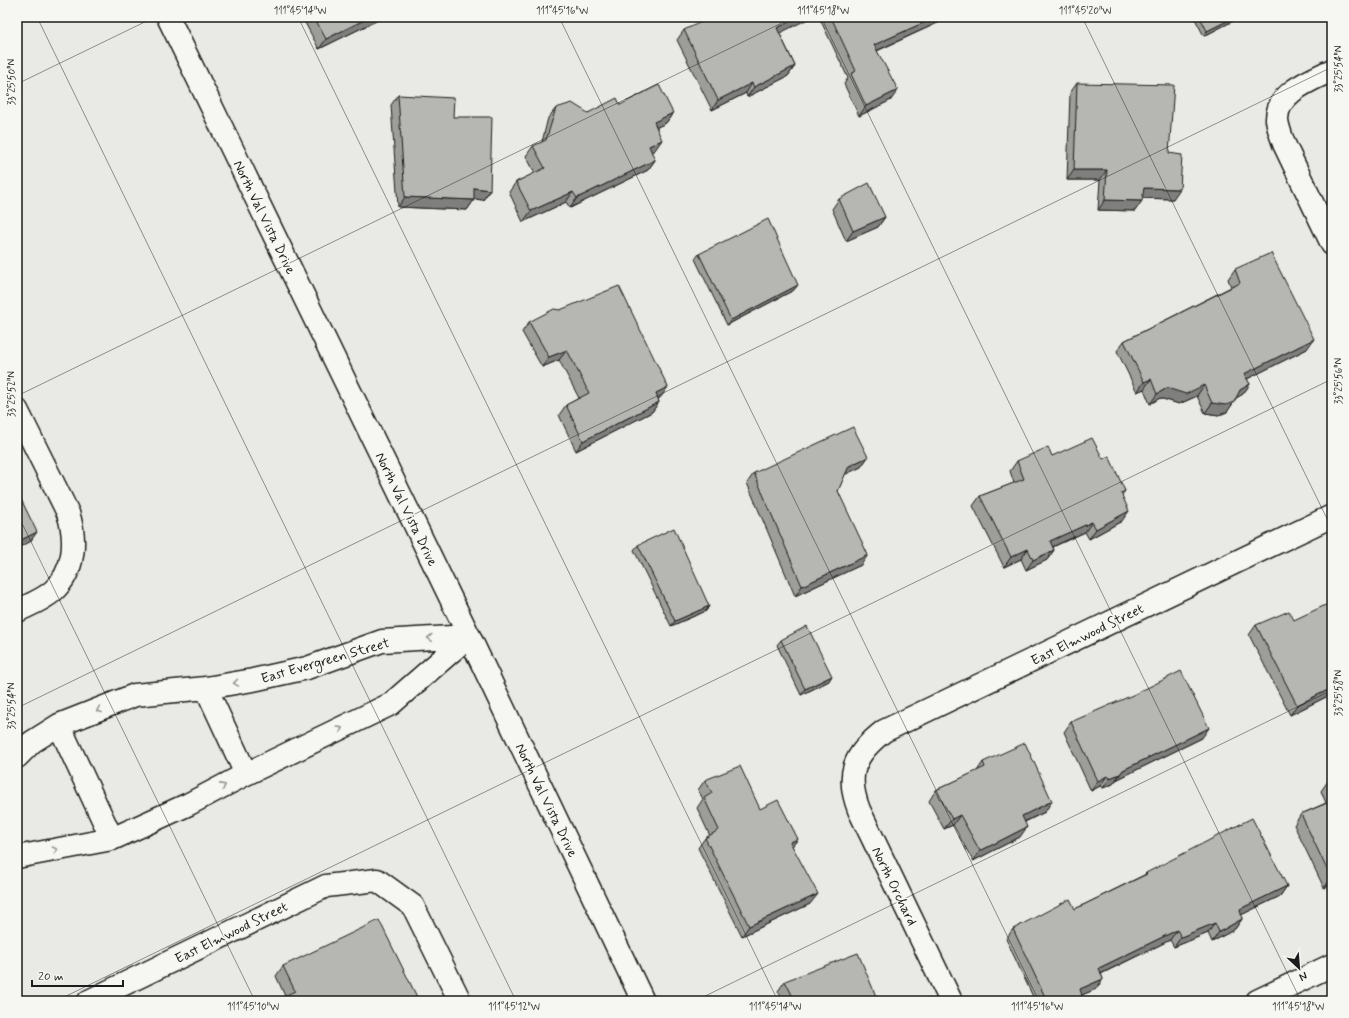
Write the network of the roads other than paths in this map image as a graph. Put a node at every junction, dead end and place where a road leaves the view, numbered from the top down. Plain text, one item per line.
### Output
1 (168, 17) edge
2 (1332, 70) edge
3 (1332, 244) edge
4 (17, 410) edge
5 (1332, 516) edge
6 (17, 611) edge
7 (469, 636) junction
8 (206, 688) junction
9 (59, 725) junction
10 (17, 757) edge
11 (854, 767) joint
12 (246, 774) junction
13 (112, 839) junction
14 (17, 857) edge
15 (1332, 965) edge
16 (89, 1001) edge
17 (460, 1001) edge
18 (643, 1001) edge
19 (951, 1001) edge
20 (1257, 1001) edge

1 - 7 street, North Val Vista Drive
2 - 3 street
4 - 6 street
5 - 11 street, East Elmwood Street
7 -> 8 street, East Evergreen Street
12 -> 7 street
7 - 18 street, North Val Vista Drive
8 -> 9 street, East Evergreen Street
8 - 12 street
9 - 10 street, East Evergreen Street
9 - 13 street
11 - 19 street, North Orchard
13 -> 12 street
14 -> 13 street
15 - 20 street
16 - 17 street, East Elmwood Street

